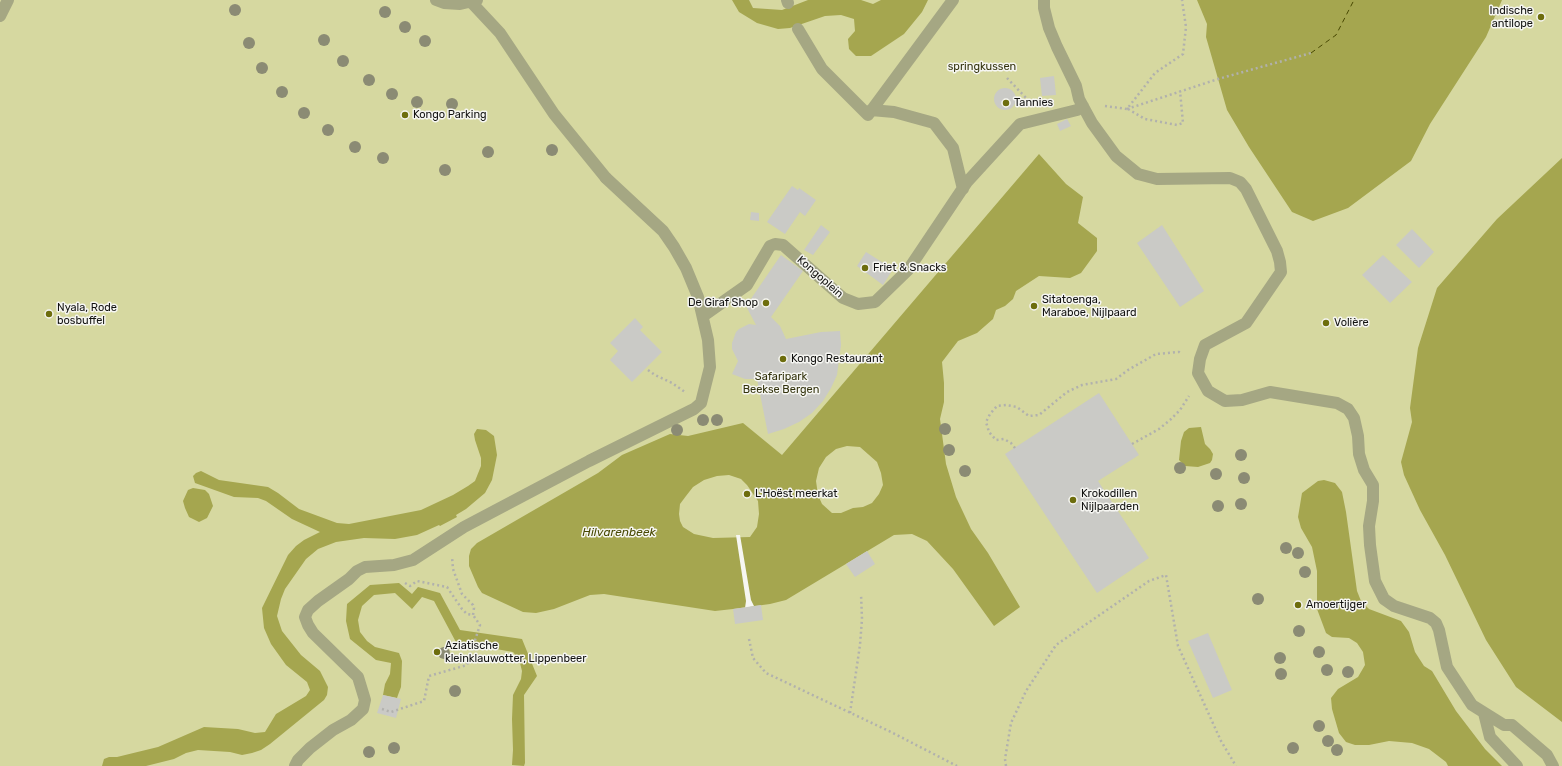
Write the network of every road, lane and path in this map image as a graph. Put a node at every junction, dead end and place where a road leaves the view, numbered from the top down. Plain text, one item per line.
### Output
1 (8, 0) edge
2 (436, 0) edge
3 (953, 0) edge
4 (1044, 0) edge
5 (1182, 0) edge
6 (475, 1) edge
7 (0, 16) edge
8 (798, 29) dead end
9 (1311, 53) dead end
10 (1007, 78) dead end
11 (1180, 91) junction
12 (1083, 106) junction
13 (1127, 109) junction
14 (871, 110) junction
15 (1045, 118) junction
16 (962, 188) junction
17 (703, 316) junction
18 (1200, 359) junction
19 (648, 370) dead end
20 (1198, 373) junction
21 (701, 403) junction
22 (1132, 444) dead end
23 (1014, 448) dead end
24 (458, 532) junction
25 (400, 579) dead end
26 (861, 594) dead end
27 (472, 615) junction
28 (749, 639) dead end
29 (379, 708) dead end
30 (850, 713) junction
31 (1484, 713) junction
32 (295, 766) edge
33 (956, 766) edge
34 (1006, 766) edge
35 (1236, 766) edge
36 (1517, 766) edge
37 (1553, 766) edge

1 - 7 street
2 - 6 street
3 - 14 street
4 - 12 street
5 - 13 path
6 - 17 street
8 - 14 street
9 - 11 path
10 - 15 path
11 - 13 path
11 - 13 path
12 - 13 path
12 - 15 street, Kongoplein
12 - 18 street
14 - 16 street
15 - 16 street, Kongoplein
16 - 17 street, Kongoplein
17 - 21 street
18 - 20 street
18 - 23 path
19 - 21 path
20 - 22 path
20 - 31 street
21 - 24 street
24 - 27 path
24 - 32 street
25 - 27 path
26 - 30 path
27 - 29 path
28 - 30 path
30 - 33 path
31 - 36 street
31 - 37 street
34 - 35 path

